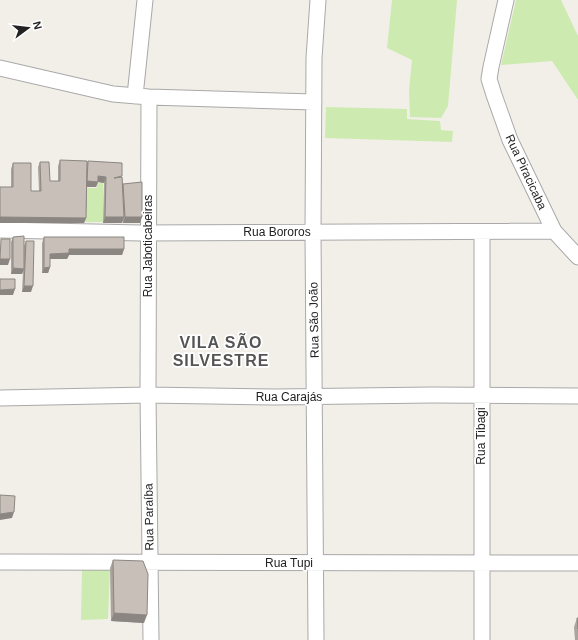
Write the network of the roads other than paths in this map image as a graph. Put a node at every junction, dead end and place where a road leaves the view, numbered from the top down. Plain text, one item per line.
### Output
1 (145, 0) edge
2 (318, 0) edge
3 (506, 0) edge
4 (0, 68) edge
5 (142, 96) junction
6 (314, 102) junction
7 (0, 230) edge
8 (554, 231) junction
9 (148, 232) junction
10 (313, 232) junction
11 (482, 232) junction
12 (578, 257) edge
13 (148, 395) junction
14 (482, 396) junction
15 (578, 396) edge
16 (315, 397) junction
17 (0, 398) edge
18 (0, 562) edge
19 (316, 562) junction
20 (578, 563) edge
21 (150, 564) junction
22 (481, 564) junction
23 (151, 640) edge
24 (316, 640) edge
25 (482, 640) edge

1 - 5 street, Rua Jaboticabeiras
2 - 6 street, Rua São João
3 - 8 street, Rua Piracicaba
4 - 5 street
5 - 6 street
5 - 9 street, Rua Jaboticabeiras
6 - 10 street, Rua São João
7 - 9 street, Rua Bororos
8 - 11 street, Rua Bororos
8 - 12 street, Rua Piracicaba
9 - 10 street, Rua Bororos
9 - 13 street, Rua Jaboticabeiras
10 - 11 street, Rua Bororos
10 - 16 street, Rua São João
11 - 14 street, Rua Tibagi
13 - 16 street, Rua Carajás
13 - 17 street, Rua Carajás
13 - 21 street, Rua Paraíba
14 - 15 street, Rua Carajás
14 - 16 street, Rua Carajás
14 - 22 street, Rua Tibagi
16 - 19 street, Rua São João
18 - 21 street, Rua Tupi
19 - 21 street, Rua Tupi
19 - 22 street, Rua Tupi
19 - 24 street, Rua São João
20 - 22 street, Rua Tupi
21 - 23 street, Rua Paraíba
22 - 25 street, Rua Tibagi

